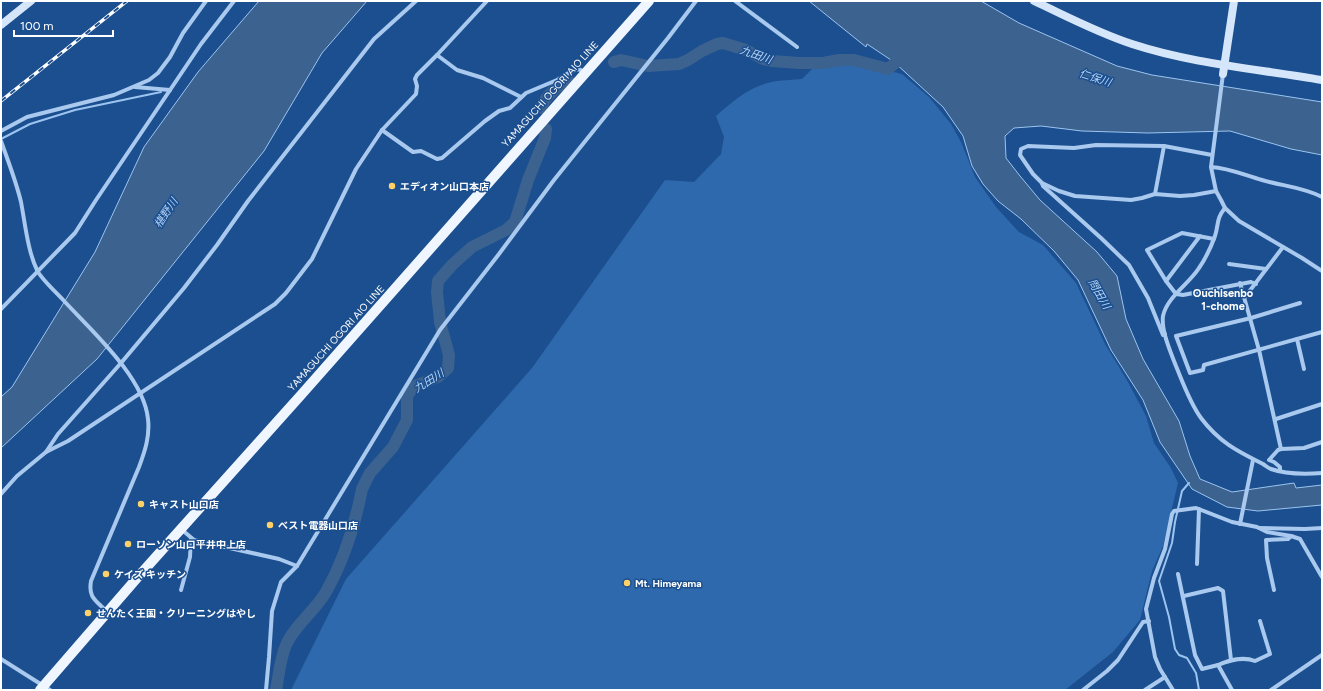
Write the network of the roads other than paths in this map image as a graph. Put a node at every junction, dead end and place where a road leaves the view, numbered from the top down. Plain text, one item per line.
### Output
1 (31, 1) edge
2 (206, 1) edge
3 (234, 1) edge
4 (416, 1) edge
5 (487, 1) edge
6 (649, 1) edge
7 (696, 1) edge
8 (734, 1) edge
9 (1034, 1) edge
10 (1234, 1) edge
11 (1, 25) edge
12 (797, 47) dead end
13 (437, 55) junction
14 (1224, 65) junction
15 (585, 73) junction
16 (1223, 75) joint
17 (1322, 80) edge
18 (134, 87) junction
19 (170, 90) junction
20 (521, 97) junction
21 (382, 130) junction
22 (1, 131) edge
23 (1, 141) edge
24 (1164, 146) junction
25 (1212, 153) junction
26 (1211, 167) junction
27 (1042, 183) junction
28 (1216, 191) junction
29 (1154, 194) junction
30 (1322, 197) edge
31 (1225, 208) junction
32 (1200, 236) junction
33 (1214, 239) junction
34 (1283, 247) junction
35 (1229, 264) dead end
36 (1266, 269) junction
37 (1322, 270) edge
38 (38, 273) junction
39 (1166, 281) junction
40 (1240, 283) junction
41 (1256, 284) junction
42 (1176, 294) junction
43 (1245, 297) junction
44 (1300, 303) dead end
45 (1, 309) edge
46 (1251, 318) junction
47 (1322, 332) edge
48 (1165, 334) junction
49 (1297, 339) junction
50 (1259, 350) junction
51 (121, 363) junction
52 (1304, 369) dead end
53 (141, 394) junction
54 (1322, 404) edge
55 (1276, 418) junction
56 (1322, 442) edge
57 (1281, 449) junction
58 (46, 452) junction
59 (1253, 463) junction
60 (1280, 471) junction
61 (1322, 473) edge
62 (1, 494) edge
63 (1199, 509) junction
64 (1241, 522) junction
65 (1257, 527) junction
66 (1322, 528) edge
67 (181, 529) junction
68 (1291, 536) junction
69 (191, 538) junction
70 (1197, 564) dead end
71 (296, 566) junction
72 (1178, 574) dead end
73 (1321, 575) edge
74 (181, 590) dead end
75 (1274, 590) dead end
76 (1184, 596) junction
77 (108, 612) junction
78 (1149, 621) junction
79 (1260, 621) dead end
80 (1322, 656) edge
81 (1, 659) edge
82 (1231, 660) junction
83 (1218, 665) junction
84 (1165, 677) junction
85 (45, 689) edge
86 (266, 690) edge
87 (1083, 690) edge
88 (1145, 690) edge
89 (1173, 690) edge
90 (1232, 690) edge
91 (1271, 690) edge

1 - 11 street
2 - 18 street
3 - 19 street
4 - 51 street
5 - 13 street
6 - 15 main road, YAMAGUCHI OGORI AIO LINE
7 - 71 street
8 - 12 street
9 - 14 street
10 - 14 street
13 - 20 street
13 - 21 street
14 - 16 street
14 - 17 street
15 - 20 street
15 - 67 main road, YAMAGUCHI OGORI AIO LINE
16 - 25 street
18 - 19 street
18 - 22 street
19 - 38 street
20 - 21 street
21 - 53 street
23 - 38 street
24 - 25 street
24 - 27 street
24 - 29 street
25 - 26 street
26 - 28 street
26 - 30 street
27 - 29 street
27 - 48 street
28 - 29 street
28 - 31 street
31 - 33 street
31 - 34 street
32 - 33 street
32 - 39 street
32 - 39 street
33 - 42 street
34 - 36 street
34 - 37 street
35 - 36 street
36 - 41 street
38 - 45 street
38 - 51 street
39 - 42 street
40 - 41 street
40 - 42 street
40 - 43 street
41 - 43 street
42 - 48 street
43 - 46 street
44 - 46 street
46 - 50 street
46 - 50 street
47 - 49 street
48 - 59 street
49 - 50 street
49 - 52 street
50 - 55 street
51 - 53 street
51 - 58 street
53 - 58 street
53 - 77 street
54 - 55 street
55 - 57 street
56 - 57 street
57 - 60 street
58 - 62 street
59 - 60 street
59 - 64 street
60 - 61 street
63 - 64 street
63 - 70 street
63 - 78 street
64 - 65 street
65 - 66 street
65 - 68 street
67 - 69 street
67 - 77 main road, YAMAGUCHI OGORI AIO LINE
68 - 73 street
68 - 75 street
69 - 71 street
69 - 74 street
71 - 86 street
72 - 76 street
76 - 82 street
76 - 83 street
77 - 85 main road, YAMAGUCHI OGORI AIO LINE
78 - 84 street
78 - 87 street
79 - 82 street
80 - 91 street
81 - 85 street
82 - 83 street
83 - 90 street
84 - 88 street
84 - 89 street

